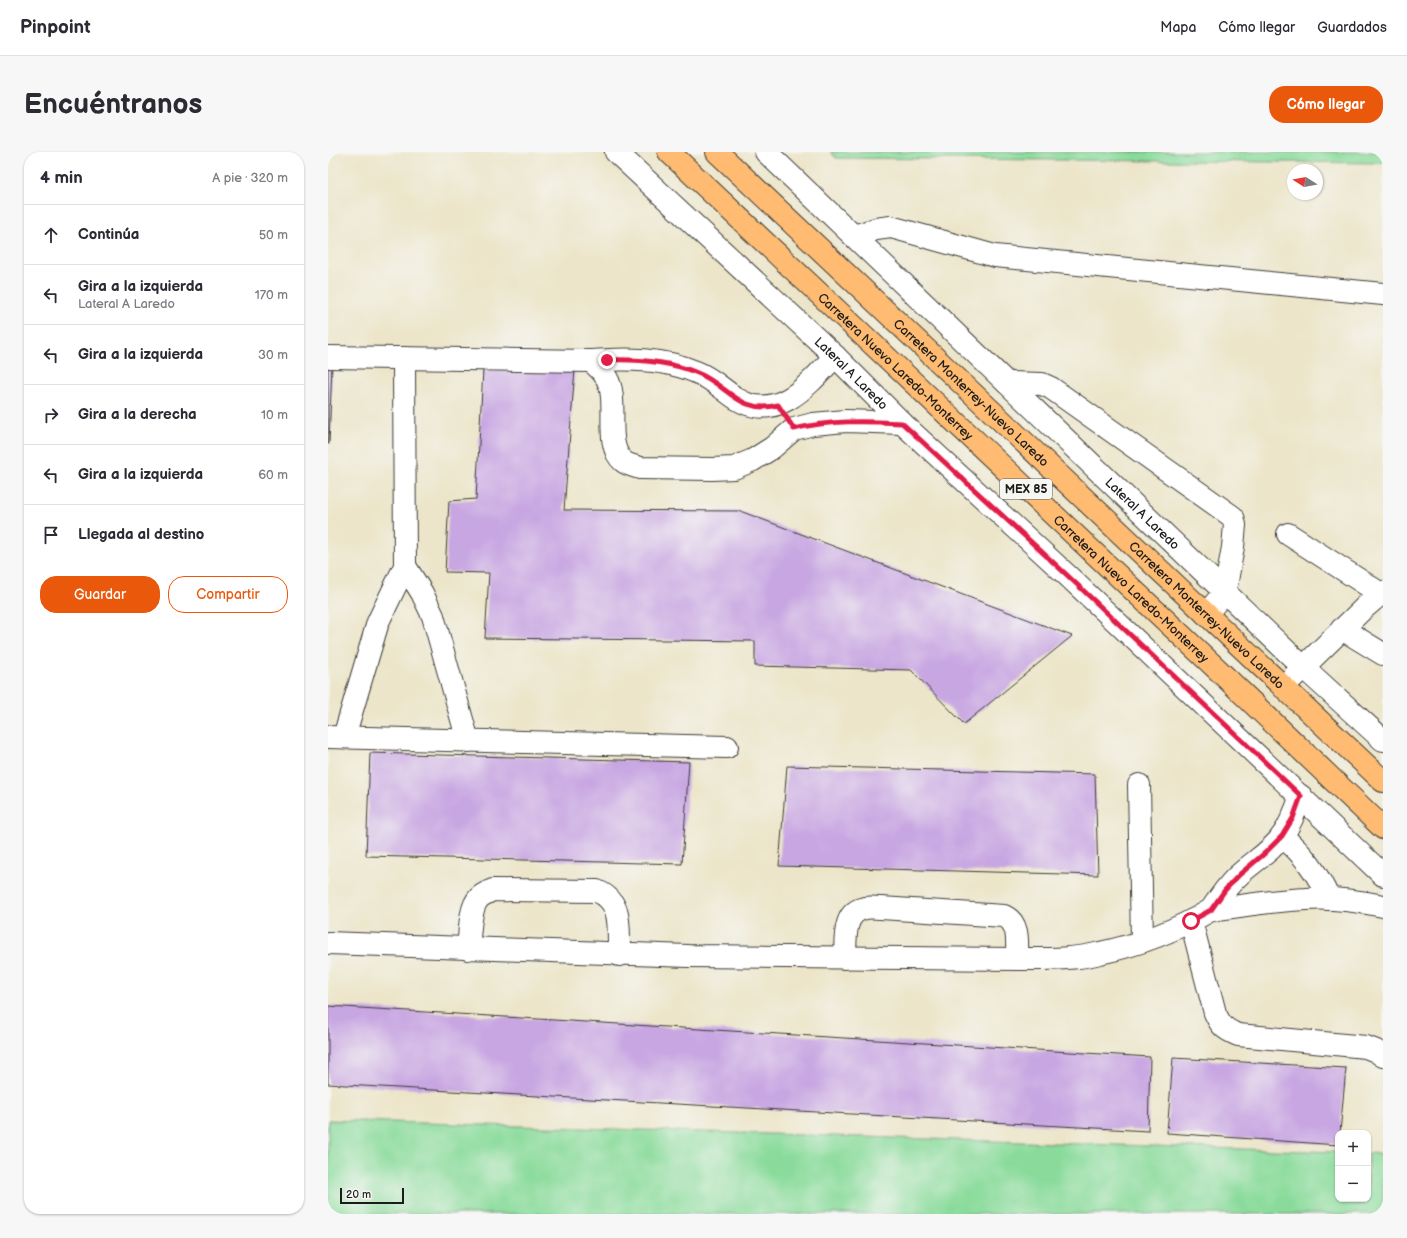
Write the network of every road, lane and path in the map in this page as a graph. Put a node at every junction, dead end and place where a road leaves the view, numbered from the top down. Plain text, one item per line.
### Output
1 (616, 152) edge
2 (669, 152) edge
3 (717, 152) edge
4 (766, 152) edge
5 (854, 236) junction
6 (1383, 294) edge
7 (835, 356) junction
8 (328, 357) edge
9 (404, 358) junction
10 (591, 361) junction
11 (1007, 383) junction
12 (778, 405) junction
13 (902, 423) junction
14 (794, 429) junction
15 (1288, 534) dead end
16 (405, 566) junction
17 (1225, 592) junction
18 (1382, 593) edge
19 (1206, 614) junction
20 (1342, 629) junction
21 (1383, 654) edge
22 (1303, 667) junction
23 (1283, 687) junction
24 (336, 737) edge
25 (1383, 740) edge
26 (468, 741) junction
27 (727, 747) dead end
28 (1383, 781) edge
29 (1139, 785) dead end
30 (1301, 796) junction
31 (1383, 828) edge
32 (1282, 836) junction
33 (1383, 875) edge
34 (1329, 899) junction
35 (1383, 906) edge
36 (1211, 910) junction
37 (1191, 921) junction
38 (1142, 941) junction
39 (328, 943) edge
40 (468, 949) junction
41 (619, 954) junction
42 (846, 958) junction
43 (1017, 960) junction
44 (1383, 1056) edge

1 - 7 street, Lateral A Laredo
2 - 31 highway, Carretera Nuevo Laredo-Monterrey / MEX 85
3 - 19 highway, Carretera Monterrey-Nuevo Laredo / MEX 85
4 - 5 street, Lateral A Laredo
5 - 6 street
5 - 11 street, Lateral A Laredo
7 - 12 street
7 - 13 street, Lateral A Laredo
8 - 9 street
9 - 10 street
9 - 16 street
10 - 12 street
10 - 14 street
11 - 17 street, Lateral A Laredo
11 - 17 street
12 - 14 street
13 - 14 street
13 - 30 street, Lateral A Laredo
15 - 18 street
16 - 24 street
16 - 26 street
17 - 19 street
17 - 22 street, Lateral A Laredo
18 - 20 street
19 - 23 highway, Carretera Monterrey-Nuevo Laredo / MEX 85
20 - 21 street
20 - 22 street
22 - 23 street
22 - 25 street, Lateral A Laredo
23 - 28 highway, Carretera Monterrey-Nuevo Laredo / MEX 85
24 - 26 street
26 - 27 street
29 - 38 street
30 - 32 street
30 - 33 street, Lateral A Laredo
32 - 34 street
32 - 36 street
34 - 35 street
34 - 36 street
36 - 37 street
37 - 38 street
37 - 44 street
38 - 43 street
39 - 40 street
40 - 41 street
40 - 41 street
41 - 42 street
42 - 43 street
42 - 43 street

